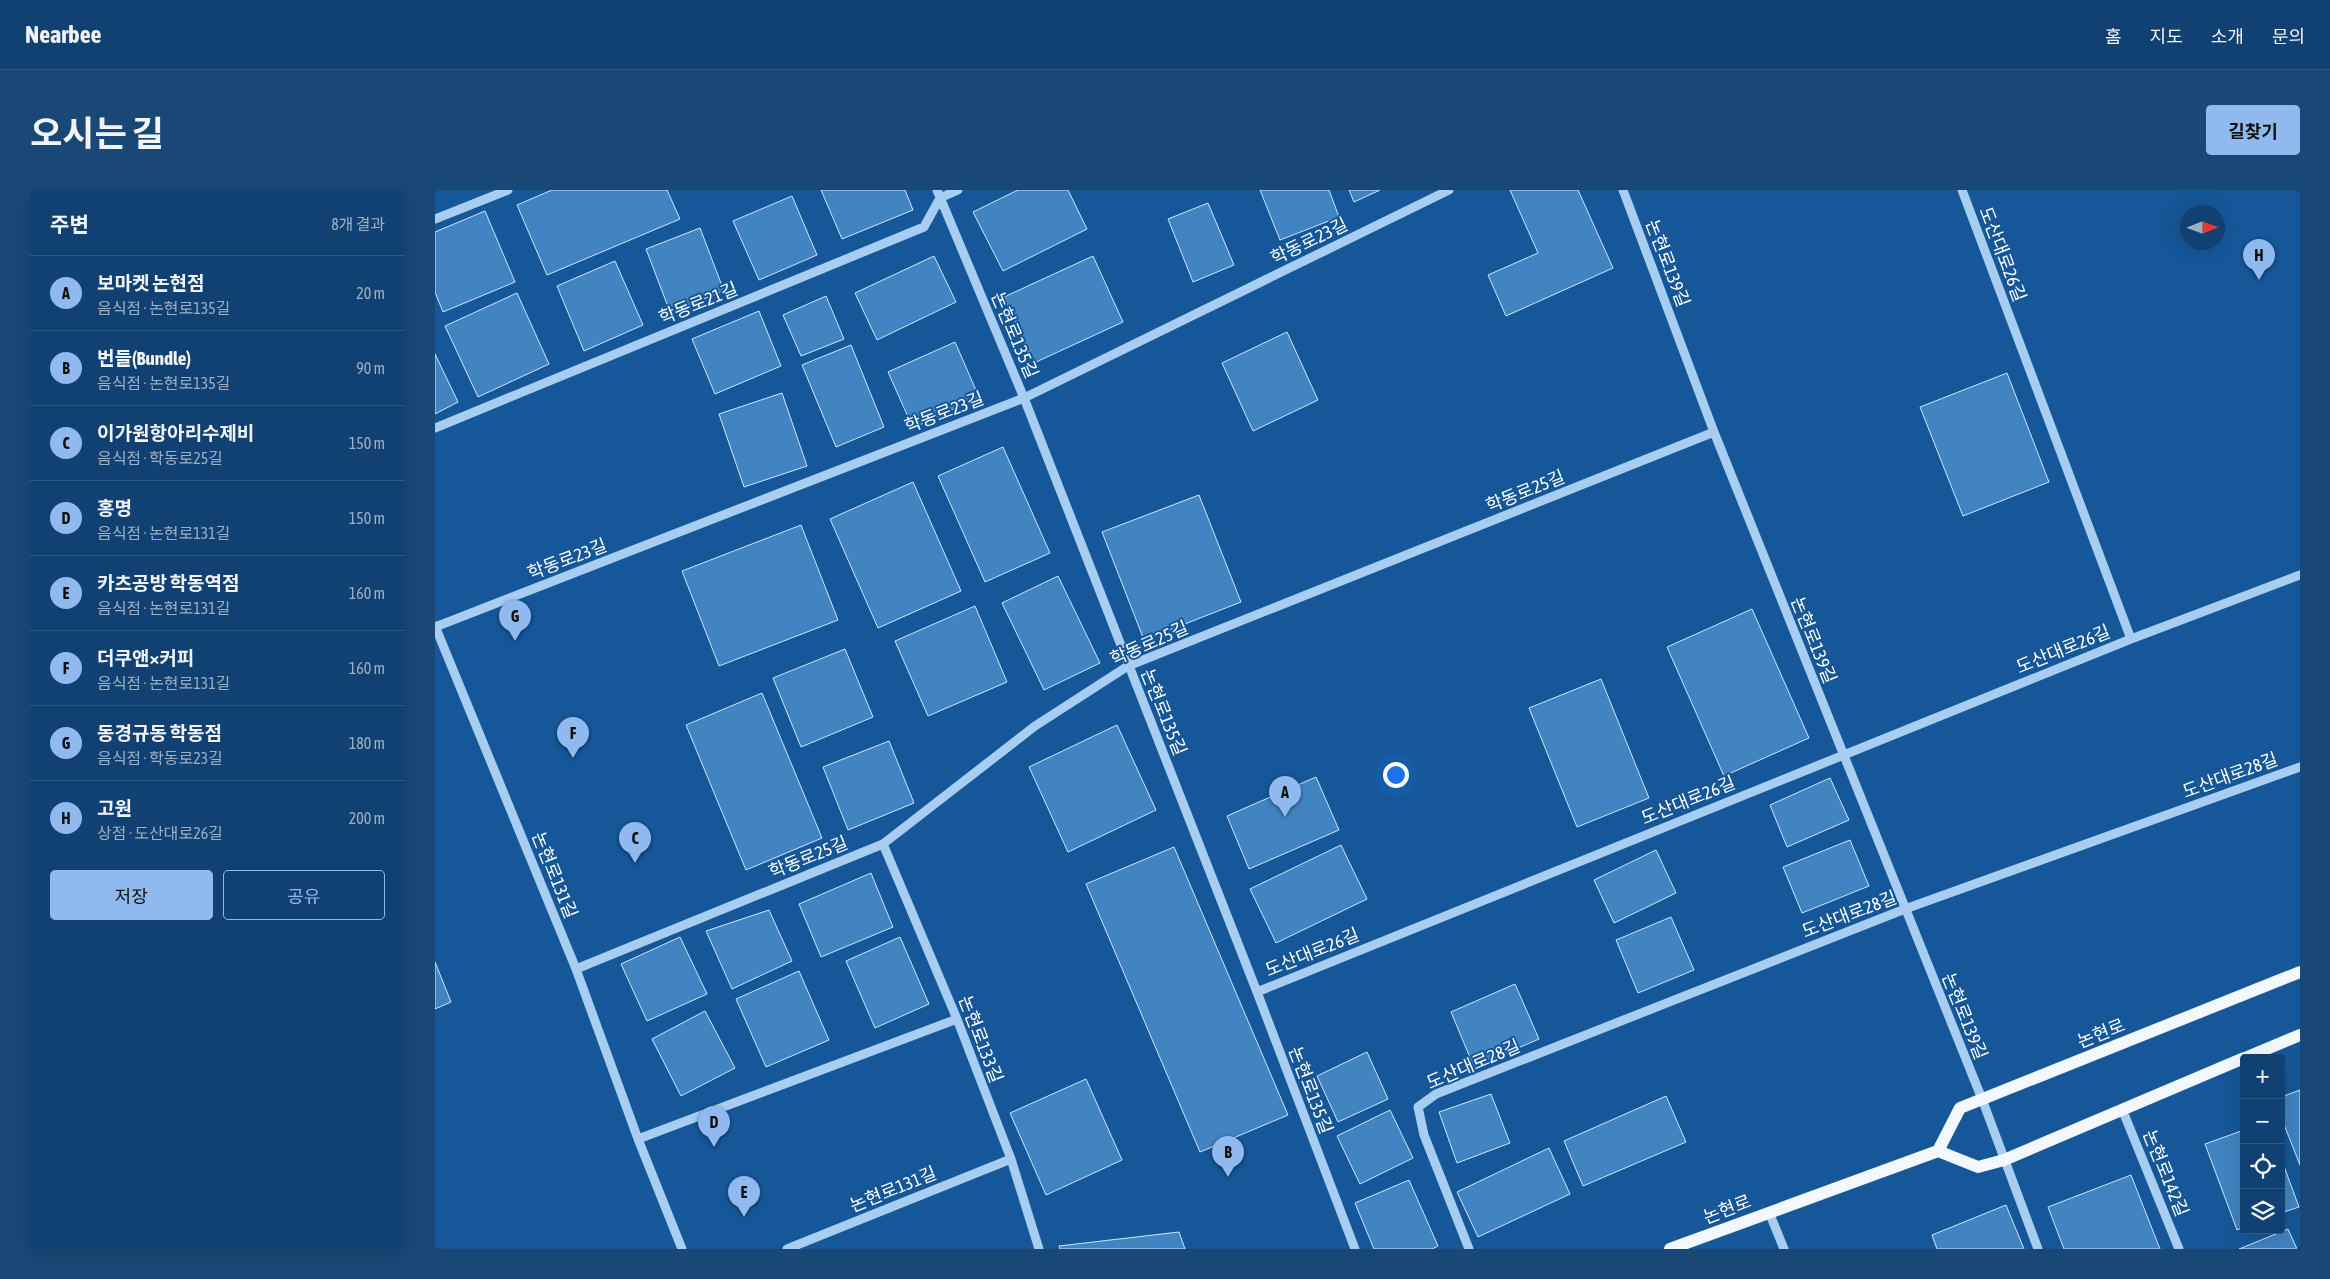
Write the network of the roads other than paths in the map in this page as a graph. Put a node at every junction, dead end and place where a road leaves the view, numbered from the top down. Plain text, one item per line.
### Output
1 (508, 190) edge
2 (958, 190) edge
3 (1449, 190) edge
4 (1623, 190) edge
5 (1961, 190) edge
6 (938, 194) edge
7 (435, 219) edge
8 (1024, 398) junction
9 (435, 428) edge
10 (1714, 432) junction
11 (2300, 575) edge
12 (435, 627) edge
13 (2131, 639) junction
14 (1128, 666) junction
15 (1843, 756) junction
16 (2300, 767) edge
17 (883, 844) junction
18 (1905, 910) junction
19 (576, 969) junction
20 (2300, 972) edge
21 (1257, 992) junction
22 (957, 1018) junction
23 (2300, 1035) edge
24 (2255, 1054) edge
25 (2240, 1060) edge
26 (1982, 1099) junction
27 (2122, 1109) junction
28 (638, 1139) junction
29 (1939, 1151) junction
30 (1011, 1159) junction
31 (2004, 1160) junction
32 (1769, 1212) junction
33 (683, 1249) edge
34 (787, 1249) edge
35 (1039, 1249) edge
36 (1355, 1249) edge
37 (1469, 1249) edge
38 (1670, 1249) edge
39 (1784, 1249) edge
40 (2038, 1249) edge
41 (2179, 1249) edge

1 - 7 street
2 - 6 street
3 - 8 street, 학동로23길
4 - 10 street, 논현로139길
5 - 13 street, 도산대로26길
6 - 8 street, 논현로135길
6 - 9 street, 학동로21길
8 - 12 street, 학동로23길
8 - 14 street, 논현로135길
10 - 14 street, 학동로25길
10 - 15 street, 논현로139길
11 - 13 street, 도산대로26길
12 - 19 street, 논현로131길
13 - 15 street, 도산대로26길
14 - 17 street, 학동로25길
14 - 21 street, 논현로135길
15 - 18 street, 논현로139길
15 - 21 street, 도산대로26길
16 - 18 street, 도산대로28길
17 - 19 street, 학동로25길
17 - 22 street, 논현로133길
18 - 26 street, 논현로139길
18 - 37 street, 도산대로28길
19 - 28 street, 논현로131길
20 - 26 main road, 논현로
21 - 36 street, 논현로135길
22 - 28 street
22 - 30 street, 논현로133길
23 - 24 main road
25 - 27 main road
26 - 29 main road, 논현로
26 - 31 street, 논현로139길
27 - 31 main road
27 - 41 street, 논현로142길
28 - 33 street, 논현로131길
29 - 31 main road
29 - 32 main road, 논현로
30 - 34 street, 논현로131길
30 - 35 street, 논현로133길
31 - 40 street, 논현로139길
32 - 38 main road, 논현로
32 - 39 street

